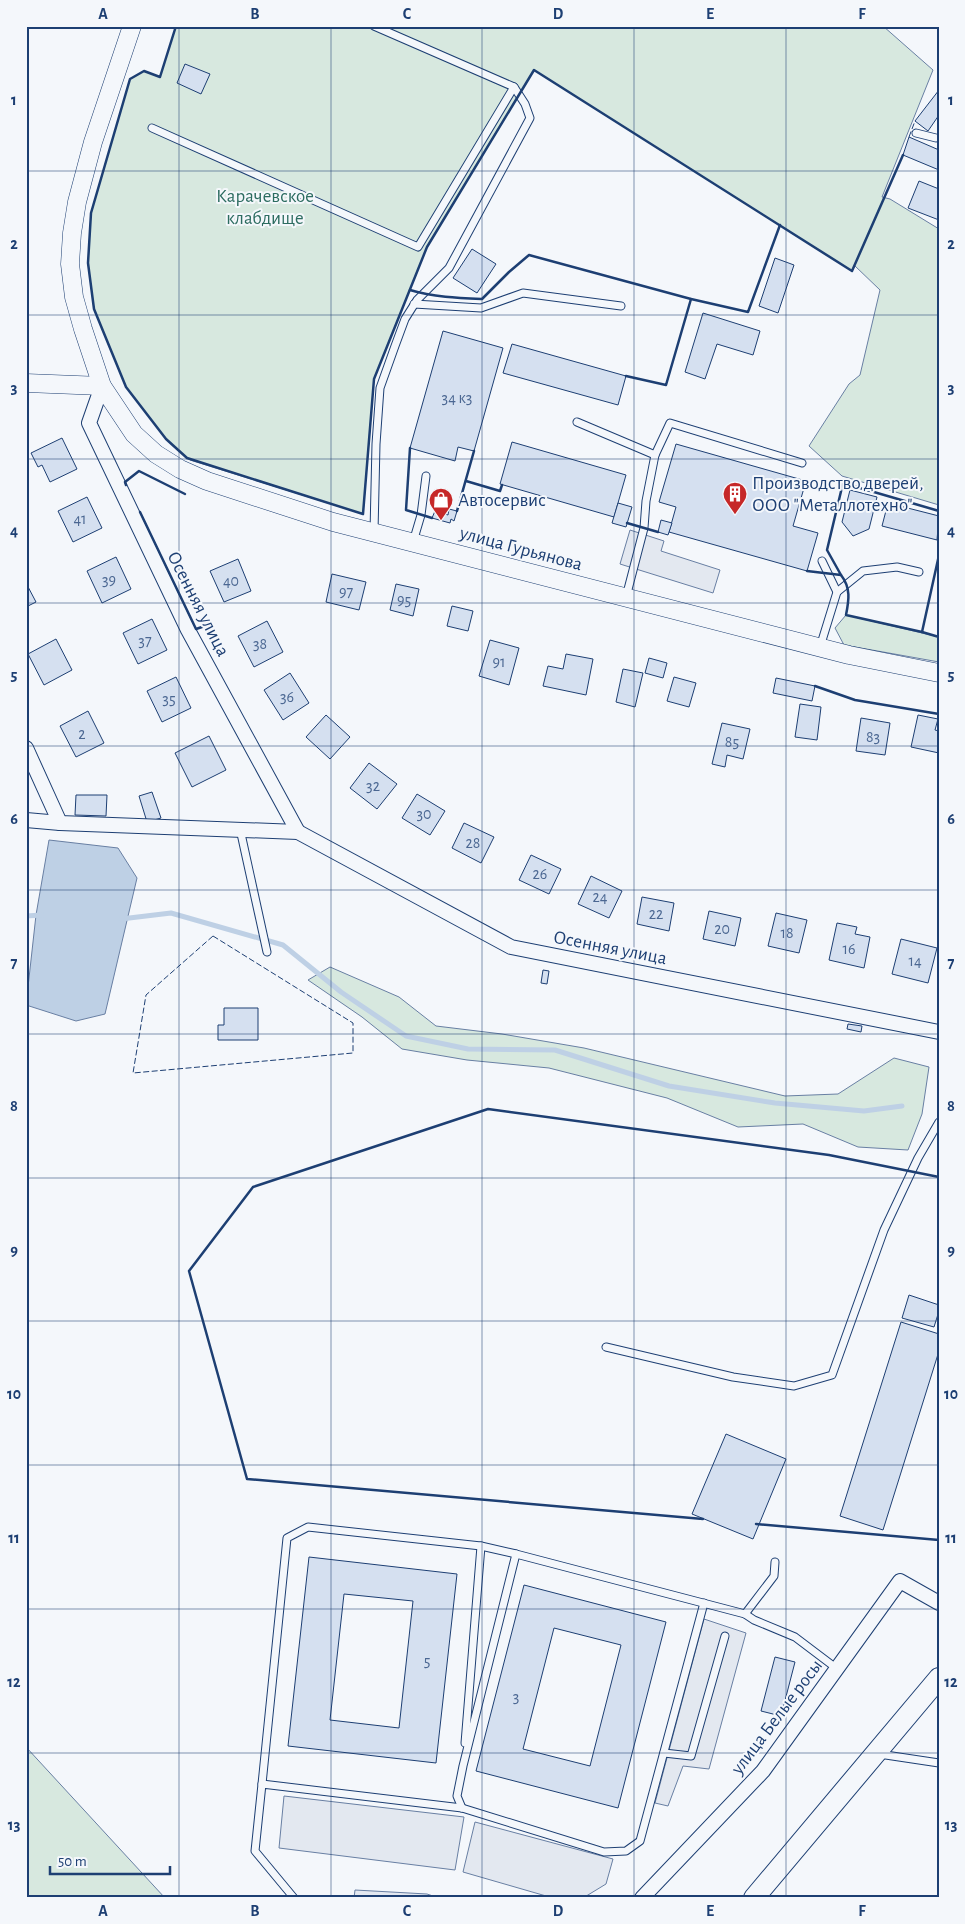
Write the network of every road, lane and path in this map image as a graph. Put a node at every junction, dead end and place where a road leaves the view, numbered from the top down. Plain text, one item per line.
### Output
1 (132, 26) edge
2 (374, 26) edge
3 (514, 87) junction
4 (152, 128) dead end
5 (916, 133) dead end
6 (938, 137) edge
7 (414, 304) junction
8 (621, 306) dead end
9 (26, 383) edge
10 (102, 386) junction
11 (577, 422) dead end
12 (655, 455) junction
13 (802, 464) dead end
14 (426, 476) dead end
15 (374, 533) junction
16 (413, 543) junction
17 (822, 561) dead end
18 (919, 572) dead end
19 (837, 592) junction
20 (626, 598) junction
21 (820, 648) junction
22 (939, 672) edge
23 (26, 748) edge
24 (26, 820) edge
25 (60, 823) junction
26 (240, 830) junction
27 (298, 832) junction
28 (267, 952) dead end
29 (939, 1032) edge
30 (939, 1122) edge
31 (606, 1347) dead end
32 (482, 1546) junction
33 (516, 1554) junction
34 (775, 1562) dead end
35 (704, 1603) junction
36 (939, 1603) edge
37 (745, 1614) junction
38 (725, 1636) dead end
39 (836, 1668) junction
40 (939, 1678) edge
41 (664, 1754) junction
42 (876, 1754) junction
43 (939, 1763) edge
44 (463, 1766) junction
45 (262, 1784) junction
46 (462, 1808) junction
47 (294, 1898) edge
48 (642, 1898) edge
49 (754, 1898) edge

1 - 10 street, улица Гурьянова
2 - 3 lane
3 - 4 lane
3 - 7 lane
5 - 6 lane
7 - 8 lane
7 - 15 lane
9 - 10 street
10 - 15 street, улица Гурьянова
10 - 27 street, Осенняя улица
11 - 12 lane
12 - 13 lane
12 - 20 lane
14 - 16 lane
15 - 16 street, улица Гурьянова
16 - 20 street, улица Гурьянова
17 - 19 lane
18 - 19 lane
19 - 21 lane
20 - 21 street, улица Гурьянова
21 - 22 street, улица Гурьянова
23 - 25 street
24 - 25 street, Осенняя улица
25 - 26 street, Осенняя улица
26 - 27 street, Осенняя улица
26 - 28 lane
27 - 29 street, Осенняя улица
30 - 31 lane
32 - 33 lane
32 - 44 lane
32 - 45 lane
33 - 35 lane
33 - 44 lane
34 - 37 lane
35 - 37 lane
35 - 41 lane
36 - 39 street, улица Белые росы
37 - 39 lane
38 - 41 lane
39 - 48 street, улица Белые росы
40 - 42 main road
41 - 46 lane
42 - 43 lane
42 - 49 main road
44 - 46 lane
45 - 46 lane
45 - 47 lane

